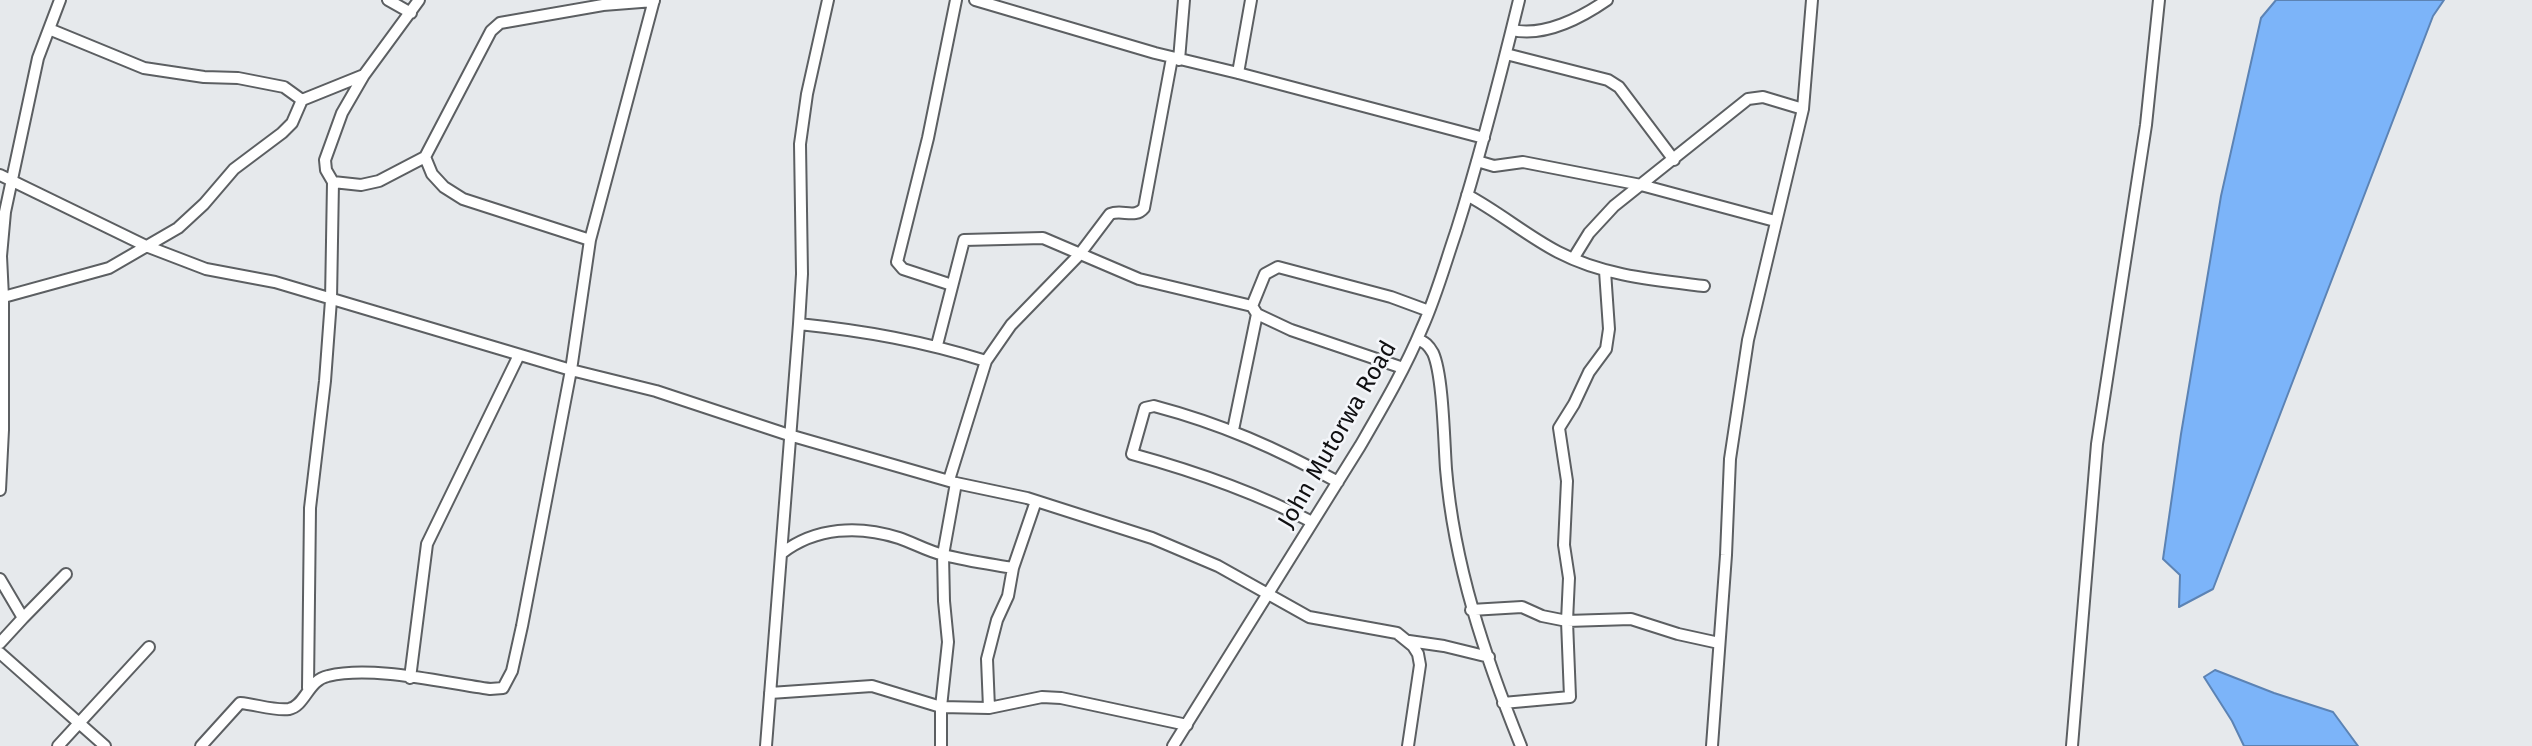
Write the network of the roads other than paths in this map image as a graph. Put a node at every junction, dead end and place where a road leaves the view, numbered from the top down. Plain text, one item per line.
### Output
1 (60, 0) edge
2 (388, 0) edge
3 (419, 0) edge
4 (828, 0) edge
5 (956, 0) edge
6 (975, 0) edge
7 (1184, 0) edge
8 (1251, 0) edge
9 (1519, 0) edge
10 (1607, 0) edge
11 (1812, 0) edge
12 (2159, 0) edge
13 (654, 1) edge
14 (995, 3) edge
15 (411, 13) junction
16 (49, 29) junction
17 (1512, 30) junction
18 (1506, 54) junction
19 (1175, 59) junction
20 (1238, 73) junction
21 (364, 75) junction
22 (303, 100) junction
23 (1803, 109) junction
24 (1484, 138) junction
25 (425, 157) junction
26 (1674, 160) junction
27 (1477, 161) junction
28 (5, 178) edge
29 (333, 183) junction
30 (1641, 185) junction
31 (1467, 195) junction
32 (1775, 221) junction
33 (590, 240) junction
34 (146, 246) junction
35 (1079, 255) junction
36 (1573, 259) junction
37 (1605, 271) junction
38 (952, 285) junction
39 (1704, 286) dead end
40 (2, 298) edge
41 (331, 300) junction
42 (1255, 310) junction
43 (1429, 311) junction
44 (799, 324) junction
45 (1417, 340) junction
46 (937, 345) junction
47 (519, 355) junction
48 (986, 361) junction
49 (1403, 368) junction
50 (571, 370) junction
51 (1233, 430) junction
52 (789, 435) junction
53 (953, 482) junction
54 (1338, 482) junction
55 (0, 490) edge
56 (1036, 501) junction
57 (1312, 522) junction
58 (782, 554) junction
59 (943, 555) junction
60 (1013, 568) junction
61 (66, 574) dead end
62 (0, 579) edge
63 (1268, 594) junction
64 (1471, 610) junction
65 (23, 618) junction
66 (1567, 621) junction
67 (1409, 641) junction
68 (0, 643) edge
69 (1719, 643) junction
70 (149, 648) dead end
71 (0, 653) edge
72 (1489, 657) junction
73 (410, 678) junction
74 (308, 688) junction
75 (770, 694) junction
76 (1503, 703) junction
77 (941, 707) junction
78 (989, 708) junction
79 (80, 724) junction
80 (1187, 725) junction
81 (58, 746) edge
82 (105, 746) edge
83 (201, 746) edge
84 (766, 746) edge
85 (941, 746) edge
86 (1173, 746) edge
87 (1408, 746) edge
88 (1521, 746) edge
89 (1712, 746) edge
90 (2072, 746) edge

1 - 16 street
2 - 15 street
3 - 15 street
4 - 44 street
5 - 38 street
6 - 14 street
7 - 19 street
8 - 20 street
9 - 17 street, John Mutorwa Road
10 - 17 street
11 - 23 street
12 - 90 street
13 - 25 street
13 - 33 street
14 - 19 street
15 - 21 street
16 - 22 street
16 - 28 street
17 - 18 street, John Mutorwa Road
18 - 24 street, John Mutorwa Road
18 - 26 street
19 - 20 street
19 - 35 street
20 - 24 street
21 - 22 street
21 - 29 street
22 - 34 street
23 - 26 street
23 - 32 street
24 - 27 street, John Mutorwa Road
25 - 29 street
25 - 33 street
26 - 30 street
27 - 30 street
27 - 31 street, John Mutorwa Road
28 - 34 street
28 - 40 street
29 - 41 street
30 - 32 street
30 - 36 street
31 - 36 street
31 - 43 street, John Mutorwa Road
32 - 69 street
33 - 50 street
34 - 40 street
34 - 41 street
35 - 38 street
35 - 42 street
35 - 48 street
36 - 37 street
37 - 39 street
37 - 66 street
38 - 46 street
40 - 55 street
41 - 47 street
41 - 74 street
42 - 43 street
42 - 49 street
42 - 51 street
43 - 45 street, John Mutorwa Road
44 - 46 street
44 - 52 street
45 - 49 street, John Mutorwa Road
45 - 64 street
46 - 48 street
47 - 50 street
47 - 73 street
48 - 53 street
49 - 54 street, John Mutorwa Road
50 - 52 street
50 - 73 street
51 - 54 street
51 - 57 street
52 - 53 street
52 - 58 street
53 - 56 street
53 - 59 street
54 - 57 street, John Mutorwa Road
56 - 60 street
56 - 63 street
57 - 63 street, John Mutorwa Road
58 - 59 street
58 - 75 street
59 - 60 street
59 - 77 street
60 - 78 street
61 - 65 street
62 - 65 street
63 - 67 street
63 - 80 street, John Mutorwa Road
64 - 66 street
64 - 72 street
65 - 68 street
66 - 69 street
66 - 76 street
67 - 72 street
67 - 87 street
69 - 89 street
70 - 79 street
71 - 79 street
72 - 76 street
73 - 74 street
74 - 83 street
75 - 77 street
75 - 84 street
76 - 88 street
77 - 78 street
77 - 85 street
78 - 80 street
79 - 81 street
79 - 82 street
80 - 86 street, John Mutorwa Road

